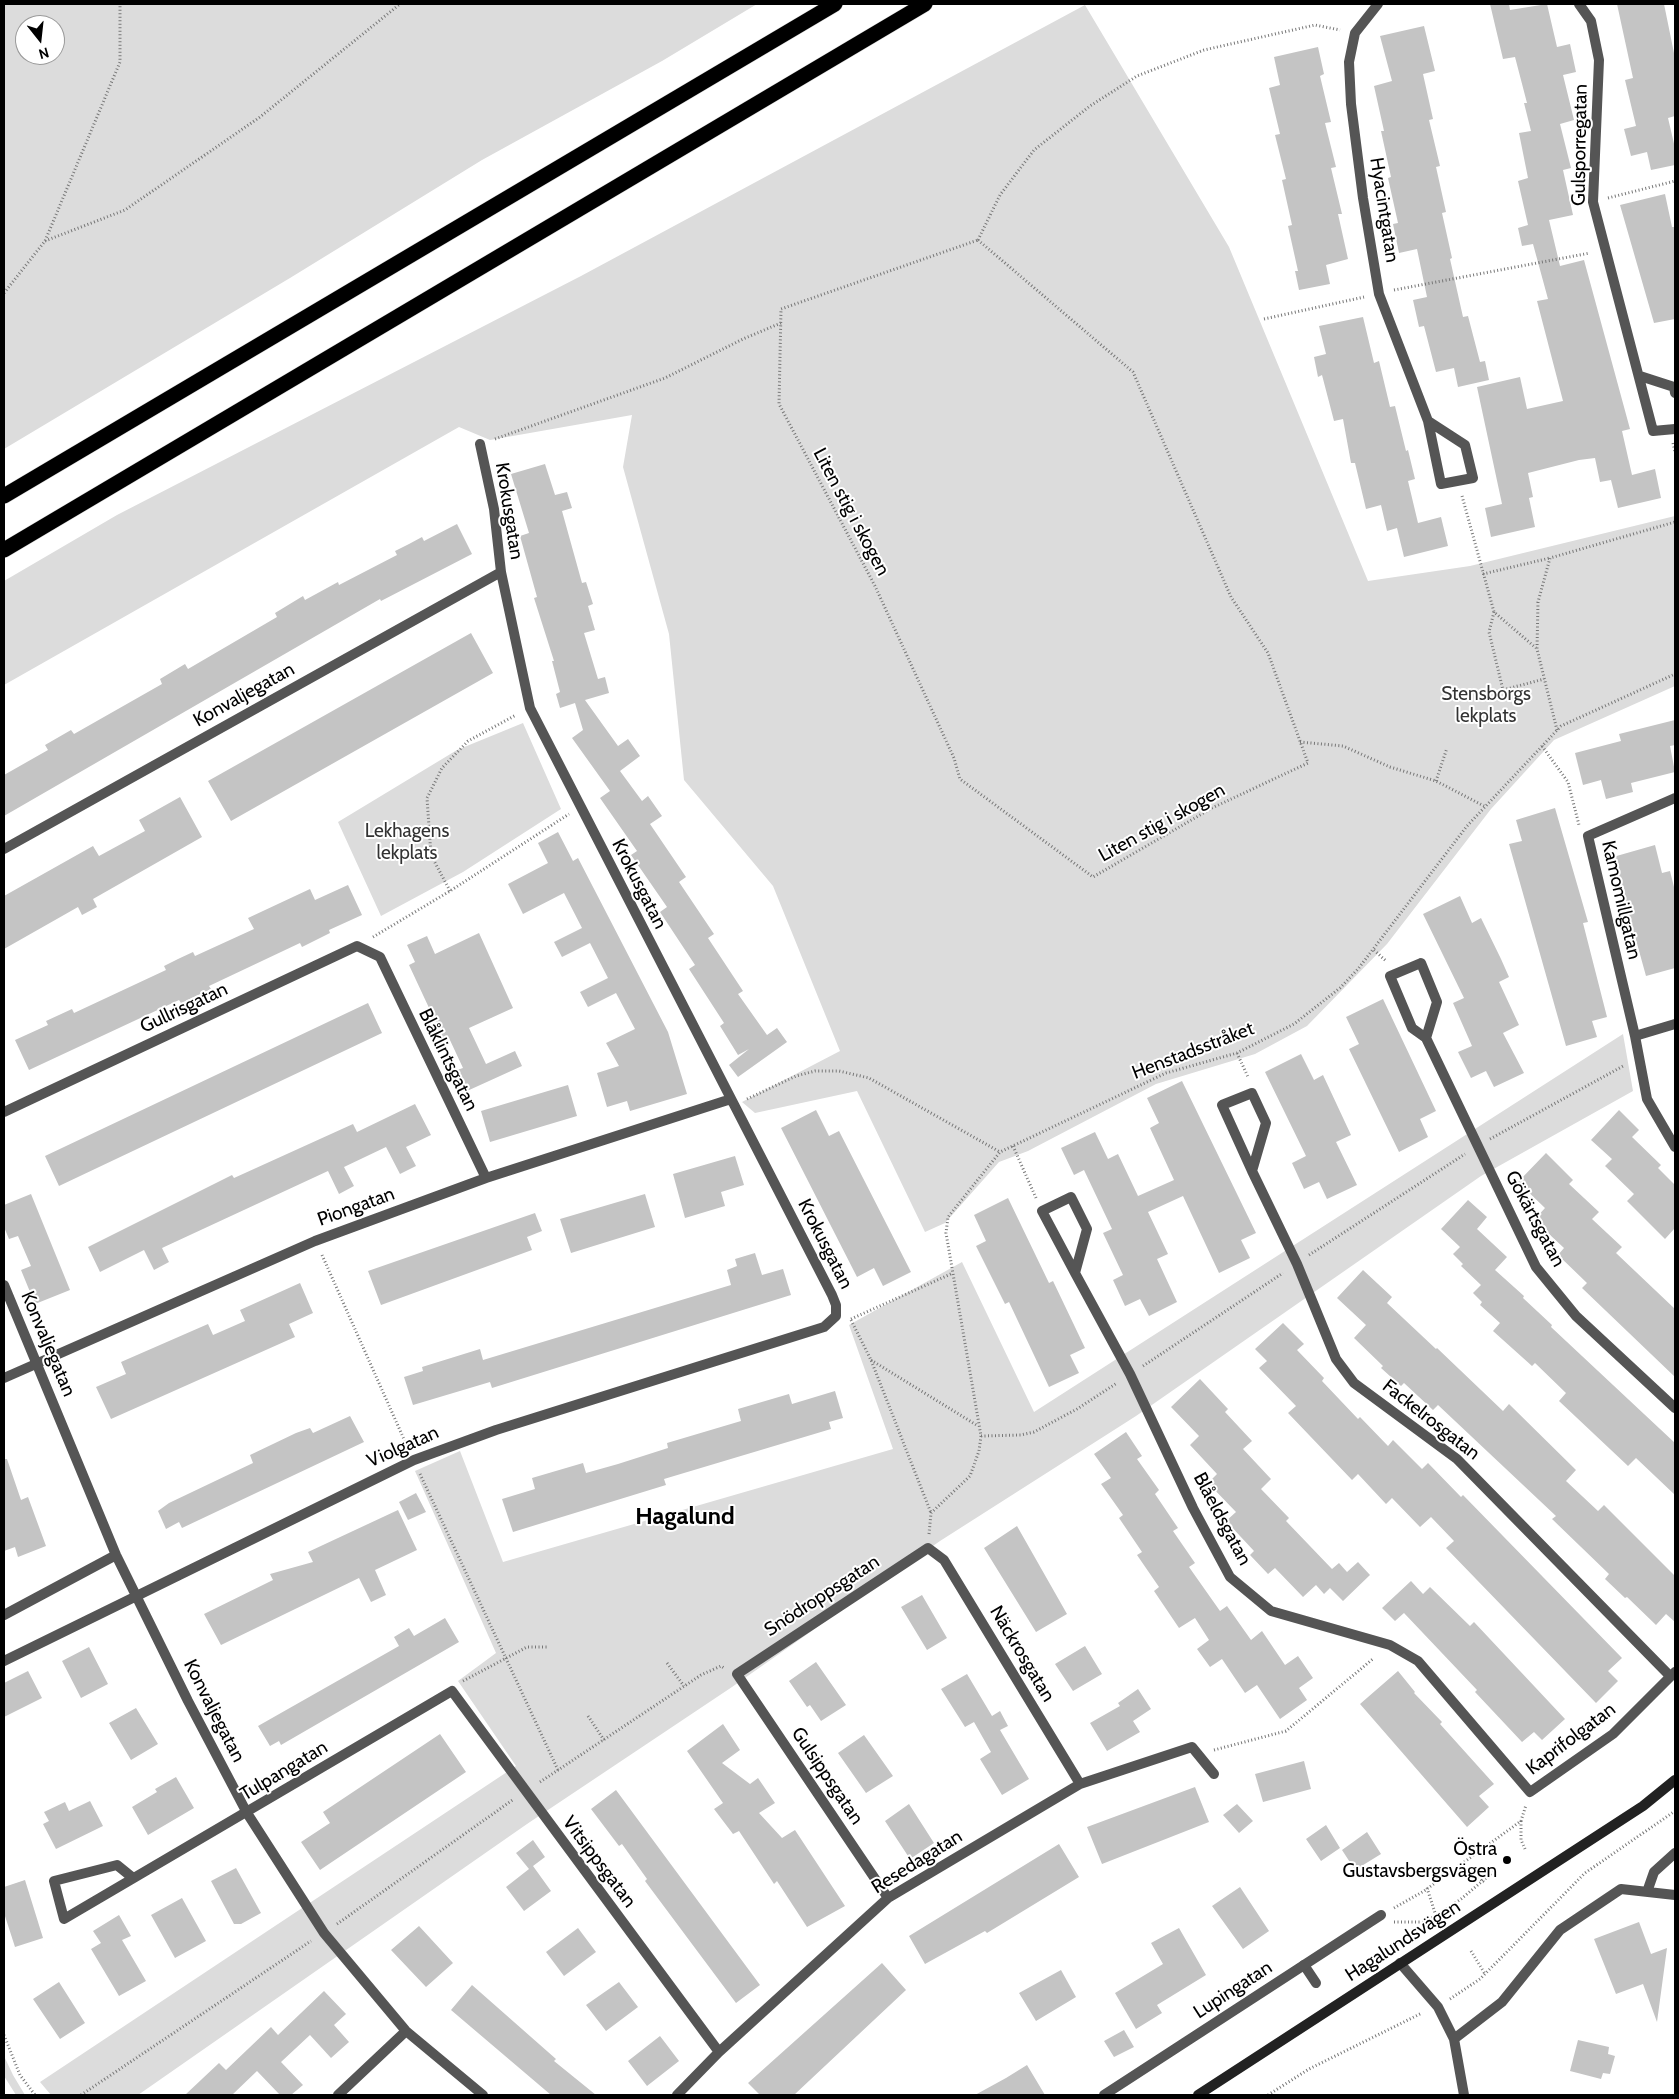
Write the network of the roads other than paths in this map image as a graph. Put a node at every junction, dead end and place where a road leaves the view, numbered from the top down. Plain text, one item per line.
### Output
1 (835, 4) edge
2 (925, 4) edge
3 (1378, 4) edge
4 (1579, 4) edge
5 (1640, 376) junction
6 (1675, 393) edge
7 (1428, 420) junction
8 (1675, 429) edge
9 (480, 444) road end
10 (4, 496) edge
11 (4, 550) edge
12 (501, 572) junction
13 (1675, 798) edge
14 (4, 849) edge
15 (357, 946) joint
16 (1675, 1024) edge
17 (1635, 1036) junction
18 (1426, 1038) junction
19 (731, 1099) junction
20 (4, 1112) edge
21 (1675, 1147) edge
22 (1252, 1171) junction
23 (486, 1178) junction
24 (1075, 1273) junction
25 (4, 1285) edge
26 (836, 1316) joint
27 (38, 1365) junction
28 (4, 1378) edge
29 (1675, 1408) edge
30 (928, 1548) joint
31 (116, 1555) junction
32 (137, 1594) junction
33 (4, 1615) edge
34 (4, 1661) edge
35 (737, 1674) joint
36 (1673, 1674) edge
37 (452, 1691) joint
38 (1214, 1774) dead end
39 (1675, 1780) edge
40 (1080, 1784) junction
41 (1530, 1792) joint
42 (247, 1813) junction
43 (1675, 1853) edge
44 (133, 1878) junction
45 (1647, 1892) junction
46 (1675, 1895) edge
47 (888, 1898) junction
48 (1377, 1917) road end
49 (1400, 1963) junction
50 (1304, 1965) junction
51 (1316, 1984) dead end
52 (406, 2031) junction
53 (1454, 2039) junction
54 (719, 2052) junction
55 (338, 2095) edge
56 (483, 2095) edge
57 (677, 2095) edge
58 (1104, 2095) edge
59 (1198, 2095) edge
60 (1464, 2095) edge

1 - 10 highway
2 - 11 highway
3 - 7 street, Hyacintgatan
4 - 5 street, Gulsporregatan
5 - 6 street
5 - 8 street, Gulsporregatan
7 - 7 street, Hyacintgatan
9 - 12 street, Krokusgatan
12 - 14 street, Konvaljegatan
12 - 19 street, Krokusgatan
13 - 17 street, Kamomillgatan
15 - 20 street, Gullrisgatan
15 - 23 street, Blåklintsgatan
16 - 17 street
17 - 21 street, Kamomillgatan
18 - 18 street, Gökärtsgatan
18 - 29 street, Gökärtsgatan
19 - 23 street, Piongatan
19 - 26 street, Krokusgatan
22 - 22 street, Fackelrosgatan
22 - 36 street, Fackelrosgatan
23 - 27 street, Piongatan
24 - 24 street, Blåeldsgatan
24 - 41 street, Blåeldsgatan
25 - 27 street, Konvaljegatan
26 - 32 street, Violgatan
27 - 28 street, Piongatan
27 - 31 street, Konvaljegatan
30 - 35 street, Snödroppsgatan
30 - 40 street, Näckrosgatan
31 - 32 street, Konvaljegatan
31 - 33 street
32 - 34 street, Violgatan
32 - 42 street, Konvaljegatan
35 - 47 street, Gulsippsgatan
36 - 41 street, Kaprifolgatan
37 - 42 street, Tulpangatan
37 - 54 street, Vitsippsgatan
38 - 40 street, Resedagatan
39 - 49 street, Hagalundsvägen
40 - 47 street, Resedagatan
42 - 44 street, Tulpangatan
42 - 52 street, Konvaljegatan
43 - 45 street
44 - 44 street, Tulpangatan
45 - 46 street
45 - 53 street
47 - 54 street, Resedagatan
48 - 50 street, Lupingatan
49 - 53 street
49 - 59 street, Hagalundsvägen
50 - 51 street
50 - 58 street, Lupingatan
52 - 55 street
52 - 56 street, Konvaljegatan
53 - 60 street
54 - 57 street, Resedagatan

